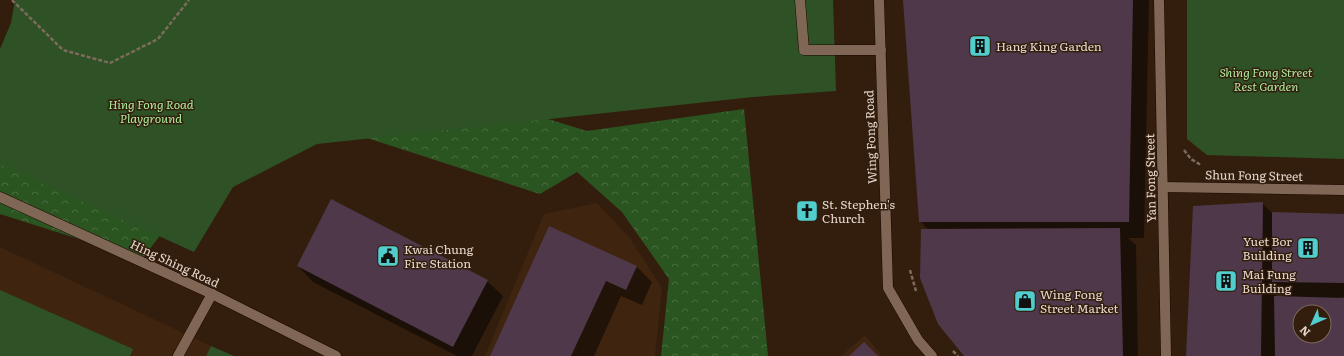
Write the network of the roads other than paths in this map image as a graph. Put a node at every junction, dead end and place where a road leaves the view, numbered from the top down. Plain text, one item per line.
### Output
1 (800, 0) edge
2 (880, 0) edge
3 (1159, 0) edge
4 (881, 50) junction
5 (1163, 187) junction
6 (1344, 190) edge
7 (0, 197) edge
8 (212, 294) junction
9 (178, 356) edge
10 (336, 356) edge
11 (932, 356) edge
12 (1166, 356) edge

1 - 4 street
2 - 4 street, Wing Fong Road
3 - 5 street, Yan Fong Street
4 - 11 street, Wing Fong Road
5 - 6 street, Shun Fong Street
5 - 12 street, Yan Fong Street
7 - 8 street, Hing Shing Road
8 - 9 street
8 - 10 street, Hing Shing Road

